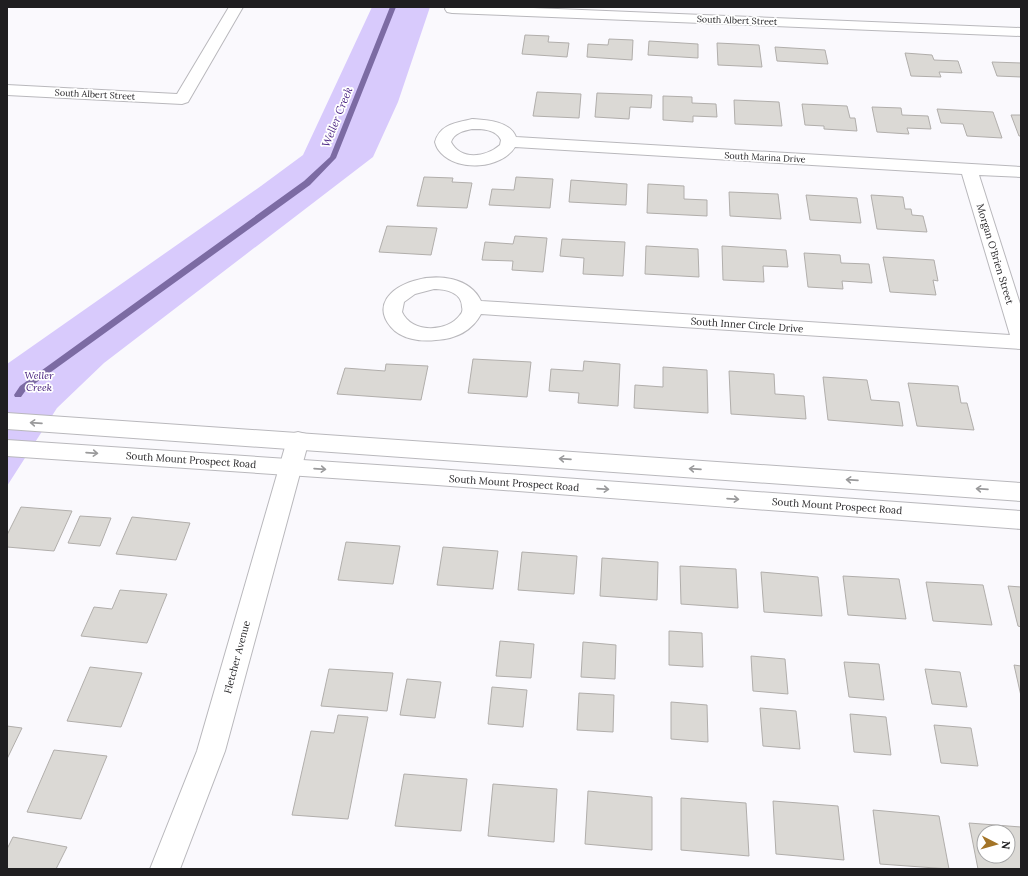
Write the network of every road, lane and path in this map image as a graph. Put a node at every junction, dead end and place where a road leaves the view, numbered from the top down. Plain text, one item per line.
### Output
1 (236, 7) edge
2 (452, 8) dead end
3 (1021, 32) edge
4 (7, 90) edge
5 (509, 142) dead end
6 (969, 169) junction
7 (1021, 172) edge
8 (473, 307) dead end
9 (1021, 341) edge
10 (7, 421) edge
11 (298, 440) junction
12 (7, 448) edge
13 (289, 467) junction
14 (1021, 492) edge
15 (1021, 520) edge
16 (165, 869) edge

1 - 4 street, South Albert Street
2 - 3 street, South Albert Street
5 - 6 street, South Marina Drive
6 - 7 street, South Marina Drive
6 - 9 street, Morgan O'Brien Street
8 - 9 street, South Inner Circle Drive
11 -> 10 street
11 - 13 street, Fletcher Avenue
14 -> 11 street
12 -> 13 street, South Mount Prospect Road
13 -> 15 street, South Mount Prospect Road
13 - 16 street, Fletcher Avenue

